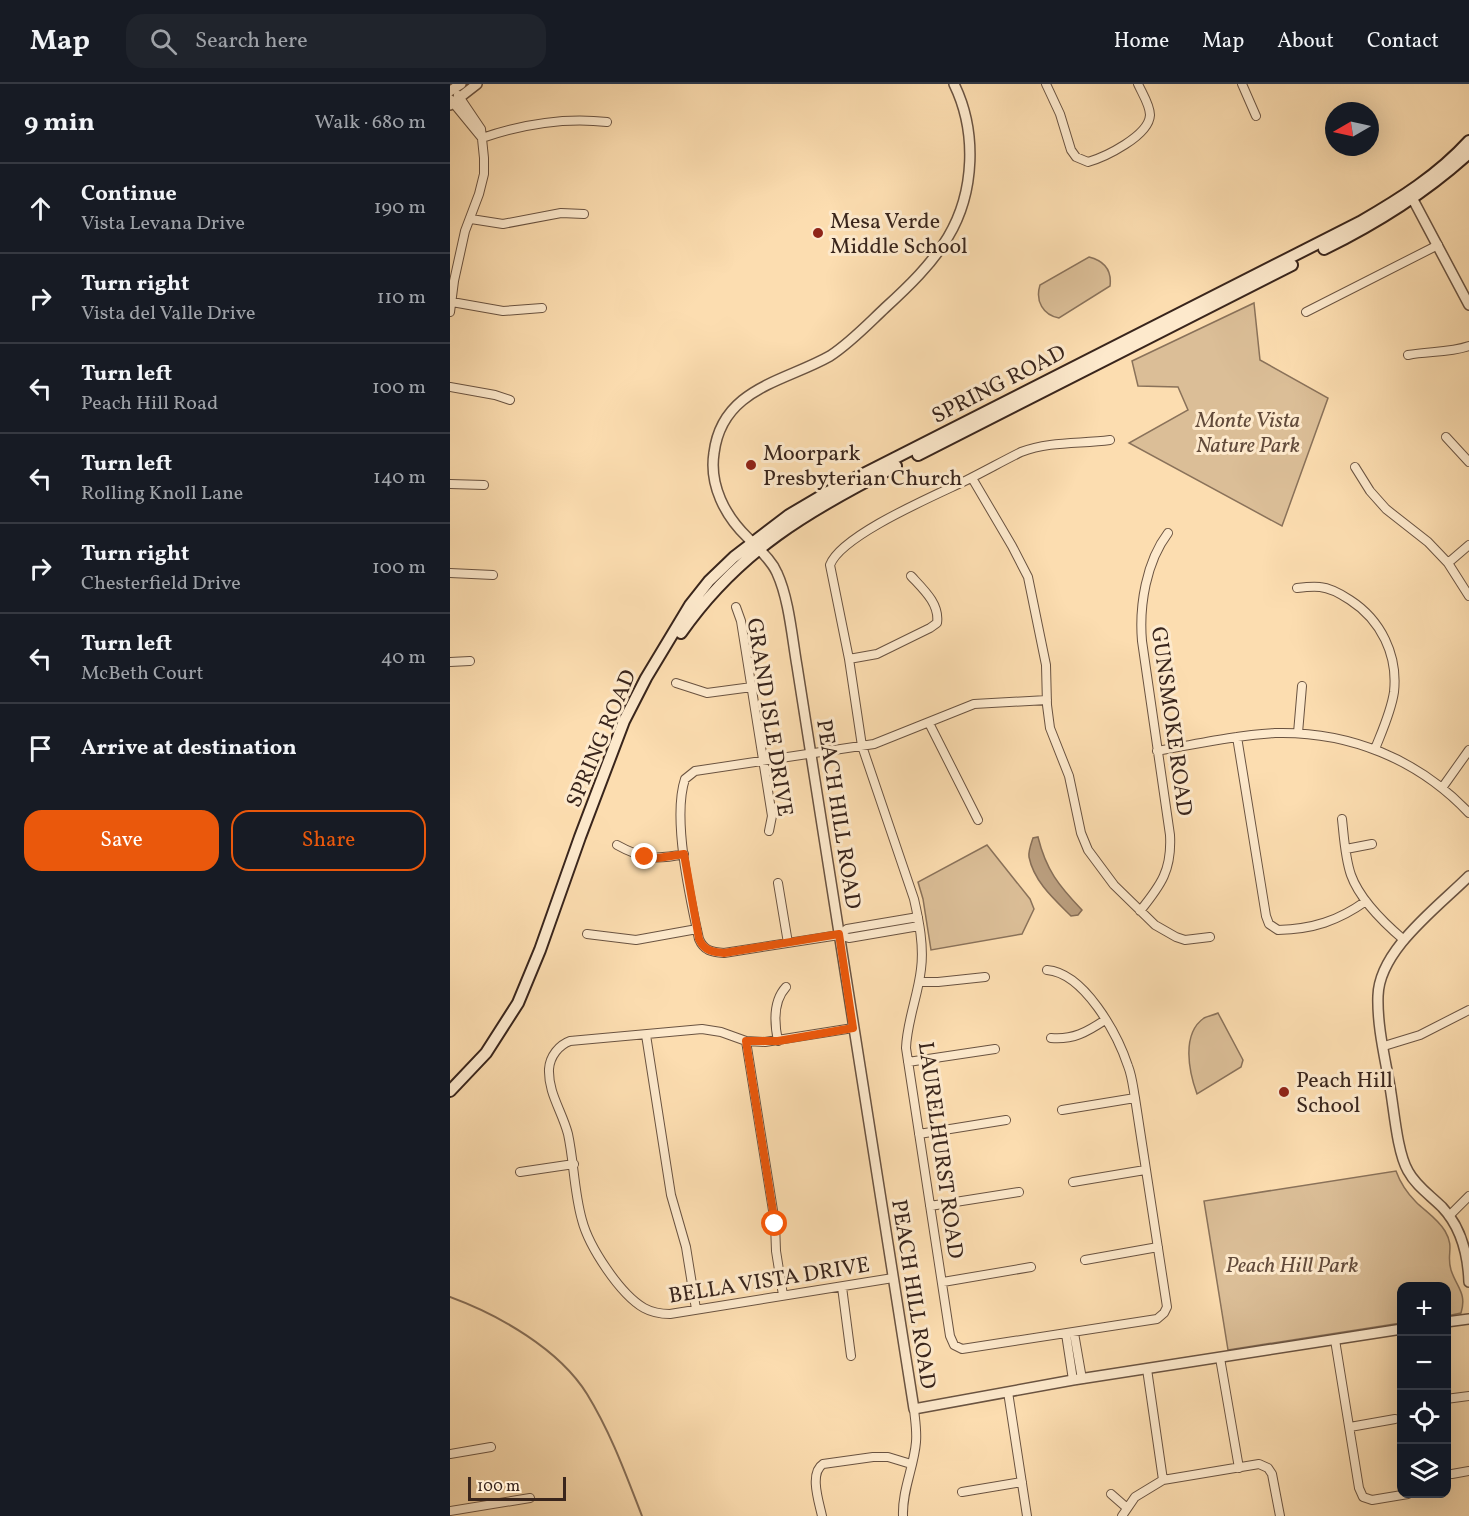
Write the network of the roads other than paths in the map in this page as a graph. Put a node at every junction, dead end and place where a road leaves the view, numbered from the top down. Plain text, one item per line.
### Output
1 (477, 84) edge
2 (954, 84) edge
3 (1046, 84) edge
4 (1138, 84) edge
5 (1242, 84) edge
6 (454, 95) edge
7 (1256, 116) dead end
8 (607, 122) dead end
9 (482, 138) junction
10 (1469, 141) edge
11 (1469, 153) edge
12 (1411, 196) junction
13 (584, 214) dead end
14 (471, 219) junction
15 (1438, 245) junction
16 (452, 302) junction
17 (1469, 305) edge
18 (542, 308) dead end
19 (450, 312) edge
20 (1306, 312) dead end
21 (1469, 346) edge
22 (1408, 355) dead end
23 (450, 387) edge
24 (510, 400) dead end
25 (1446, 437) dead end
26 (1110, 440) dead end
27 (1469, 462) edge
28 (1355, 467) dead end
29 (972, 478) junction
30 (450, 484) edge
31 (484, 485) dead end
32 (1168, 533) dead end
33 (1469, 545) edge
34 (755, 546) junction
35 (1448, 563) junction
36 (450, 573) edge
37 (493, 575) dead end
38 (911, 576) dead end
39 (1297, 588) dead end
40 (1469, 596) edge
41 (736, 607) dead end
42 (849, 659) junction
43 (470, 661) dead end
44 (450, 662) edge
45 (676, 683) dead end
46 (1302, 686) dead end
47 (752, 687) junction
48 (1047, 700) junction
49 (929, 723) junction
50 (1298, 733) junction
51 (1237, 737) junction
52 (862, 746) junction
53 (1375, 749) junction
54 (1469, 750) edge
55 (1157, 751) junction
56 (810, 754) junction
57 (764, 761) junction
58 (1442, 788) junction
59 (1469, 813) edge
60 (1342, 819) dead end
61 (978, 820) dead end
62 (769, 831) dead end
63 (1372, 844) dead end
64 (617, 845) dead end
65 (1346, 849) junction
66 (684, 854) junction
67 (1469, 876) edge
68 (778, 883) dead end
69 (1366, 901) junction
70 (1140, 911) junction
71 (919, 922) junction
72 (697, 929) junction
73 (587, 934) dead end
74 (839, 934) junction
75 (1210, 937) dead end
76 (1404, 940) junction
77 (788, 943) junction
78 (1047, 970) dead end
79 (985, 977) dead end
80 (919, 982) junction
81 (786, 987) dead end
82 (1469, 1010) edge
83 (1105, 1020) junction
84 (853, 1028) junction
85 (646, 1035) junction
86 (1051, 1038) dead end
87 (746, 1041) junction
88 (778, 1041) junction
89 (1384, 1046) junction
90 (995, 1049) dead end
91 (908, 1062) junction
92 (450, 1091) edge
93 (450, 1098) edge
94 (1135, 1098) junction
95 (1062, 1110) dead end
96 (1006, 1120) dead end
97 (919, 1134) junction
98 (574, 1164) junction
99 (1145, 1170) junction
100 (520, 1172) dead end
101 (1073, 1182) dead end
102 (1019, 1192) dead end
103 (1469, 1196) edge
104 (930, 1206) junction
105 (1449, 1216) junction
106 (1158, 1247) junction
107 (1085, 1260) dead end
108 (1469, 1266) edge
109 (1031, 1267) dead end
110 (893, 1278) junction
111 (943, 1282) junction
112 (1469, 1282) edge
113 (842, 1287) junction
114 (783, 1295) junction
115 (696, 1309) junction
116 (1469, 1318) edge
117 (1451, 1321) edge
118 (1397, 1330) edge
119 (1070, 1333) junction
120 (1335, 1340) junction
121 (851, 1356) dead end
122 (1220, 1358) junction
123 (1147, 1369) junction
124 (1078, 1380) junction
125 (1008, 1392) junction
126 (1469, 1396) edge
127 (1451, 1398) edge
128 (914, 1409) junction
129 (1395, 1419) dead end
130 (1350, 1427) junction
131 (491, 1447) dead end
132 (450, 1454) edge
133 (911, 1464) junction
134 (1239, 1468) junction
135 (1469, 1471) edge
136 (1452, 1474) dead end
137 (1163, 1480) junction
138 (1022, 1482) junction
139 (962, 1492) dead end
140 (1111, 1494) dead end
141 (1397, 1496) edge
142 (530, 1498) dead end
143 (450, 1511) edge
144 (1125, 1512) edge
145 (822, 1516) edge
146 (903, 1516) edge
147 (1027, 1516) edge
148 (1280, 1516) edge

1 - 6 street
2 - 34 street, PEACH HILL ROAD
3 - 4 street
5 - 7 street
6 - 9 street
8 - 9 street
9 - 14 street
10 - 12 main road, SPRING ROAD
11 - 12 main road, SPRING ROAD
12 - 15 street
12 - 34 main road, SPRING ROAD
13 - 14 street
14 - 16 street
15 - 17 street
15 - 20 street
16 - 18 street
16 - 19 street
21 - 22 street
23 - 24 street
25 - 27 street
26 - 29 street, LAURELHURST ROAD
28 - 35 street
29 - 42 street, LAURELHURST ROAD
29 - 48 street
30 - 31 street
32 - 55 street, GUNSMOKE ROAD
33 - 35 street
34 - 56 street, PEACH HILL ROAD
34 - 92 main road, SPRING ROAD
34 - 93 main road, SPRING ROAD
35 - 40 street
36 - 37 street
38 - 42 street
39 - 53 street
41 - 47 street, GRAND ISLE DRIVE
42 - 52 street, LAURELHURST ROAD
43 - 44 street
45 - 47 street
46 - 50 street
47 - 57 street, GRAND ISLE DRIVE
48 - 49 street
48 - 70 street
49 - 52 street
49 - 61 street
50 - 51 street
50 - 53 street
51 - 55 street
51 - 69 street
52 - 56 street
52 - 71 street, LAURELHURST ROAD
53 - 58 street
54 - 58 street
55 - 70 street, GUNSMOKE ROAD
56 - 57 street
56 - 74 street, PEACH HILL ROAD
57 - 62 street, GRAND ISLE DRIVE
57 - 66 street
58 - 59 street
60 - 65 street
63 - 65 street
64 - 66 street
65 - 69 street
66 - 72 street
67 - 76 street
68 - 77 street
69 - 76 street
70 - 75 street
71 - 74 street
71 - 80 street, LAURELHURST ROAD
72 - 73 street
72 - 77 street
74 - 77 street
74 - 84 street, PEACH HILL ROAD
76 - 89 street
78 - 83 street
79 - 80 street
80 - 91 street, LAURELHURST ROAD
81 - 88 street
82 - 89 street
83 - 86 street
83 - 94 street
84 - 88 street
84 - 110 street, PEACH HILL ROAD
85 - 87 street
85 - 98 street, BELLA VISTA DRIVE
85 - 115 street
87 - 88 street
87 - 114 street
89 - 105 street
90 - 91 street
91 - 97 street, LAURELHURST ROAD
94 - 95 street
94 - 99 street
96 - 97 street
97 - 104 street, LAURELHURST ROAD
98 - 100 street
98 - 115 street, BELLA VISTA DRIVE
99 - 101 street
99 - 106 street
102 - 104 street
103 - 105 street
104 - 111 street, LAURELHURST ROAD
105 - 108 street
106 - 107 street
106 - 119 street
108 - 112 street
109 - 111 street
110 - 113 street, BELLA VISTA DRIVE
110 - 128 street, PEACH HILL ROAD
111 - 119 street, LAURELHURST ROAD
113 - 114 street, BELLA VISTA DRIVE
113 - 121 street
114 - 115 street, BELLA VISTA DRIVE
116 - 117 street
118 - 120 street, PEACH HILL ROAD
119 - 124 street
120 - 122 street, PEACH HILL ROAD
120 - 130 street
122 - 123 street, PEACH HILL ROAD
122 - 134 street
123 - 124 street, PEACH HILL ROAD
123 - 137 street
124 - 125 street, PEACH HILL ROAD
125 - 128 street, PEACH HILL ROAD
125 - 138 street
126 - 127 street
128 - 133 street
129 - 130 street
130 - 141 street
131 - 132 street
133 - 145 street
133 - 146 street
134 - 137 street
134 - 148 street
135 - 136 street
137 - 144 street
138 - 139 street
138 - 147 street
140 - 144 street
142 - 143 street

